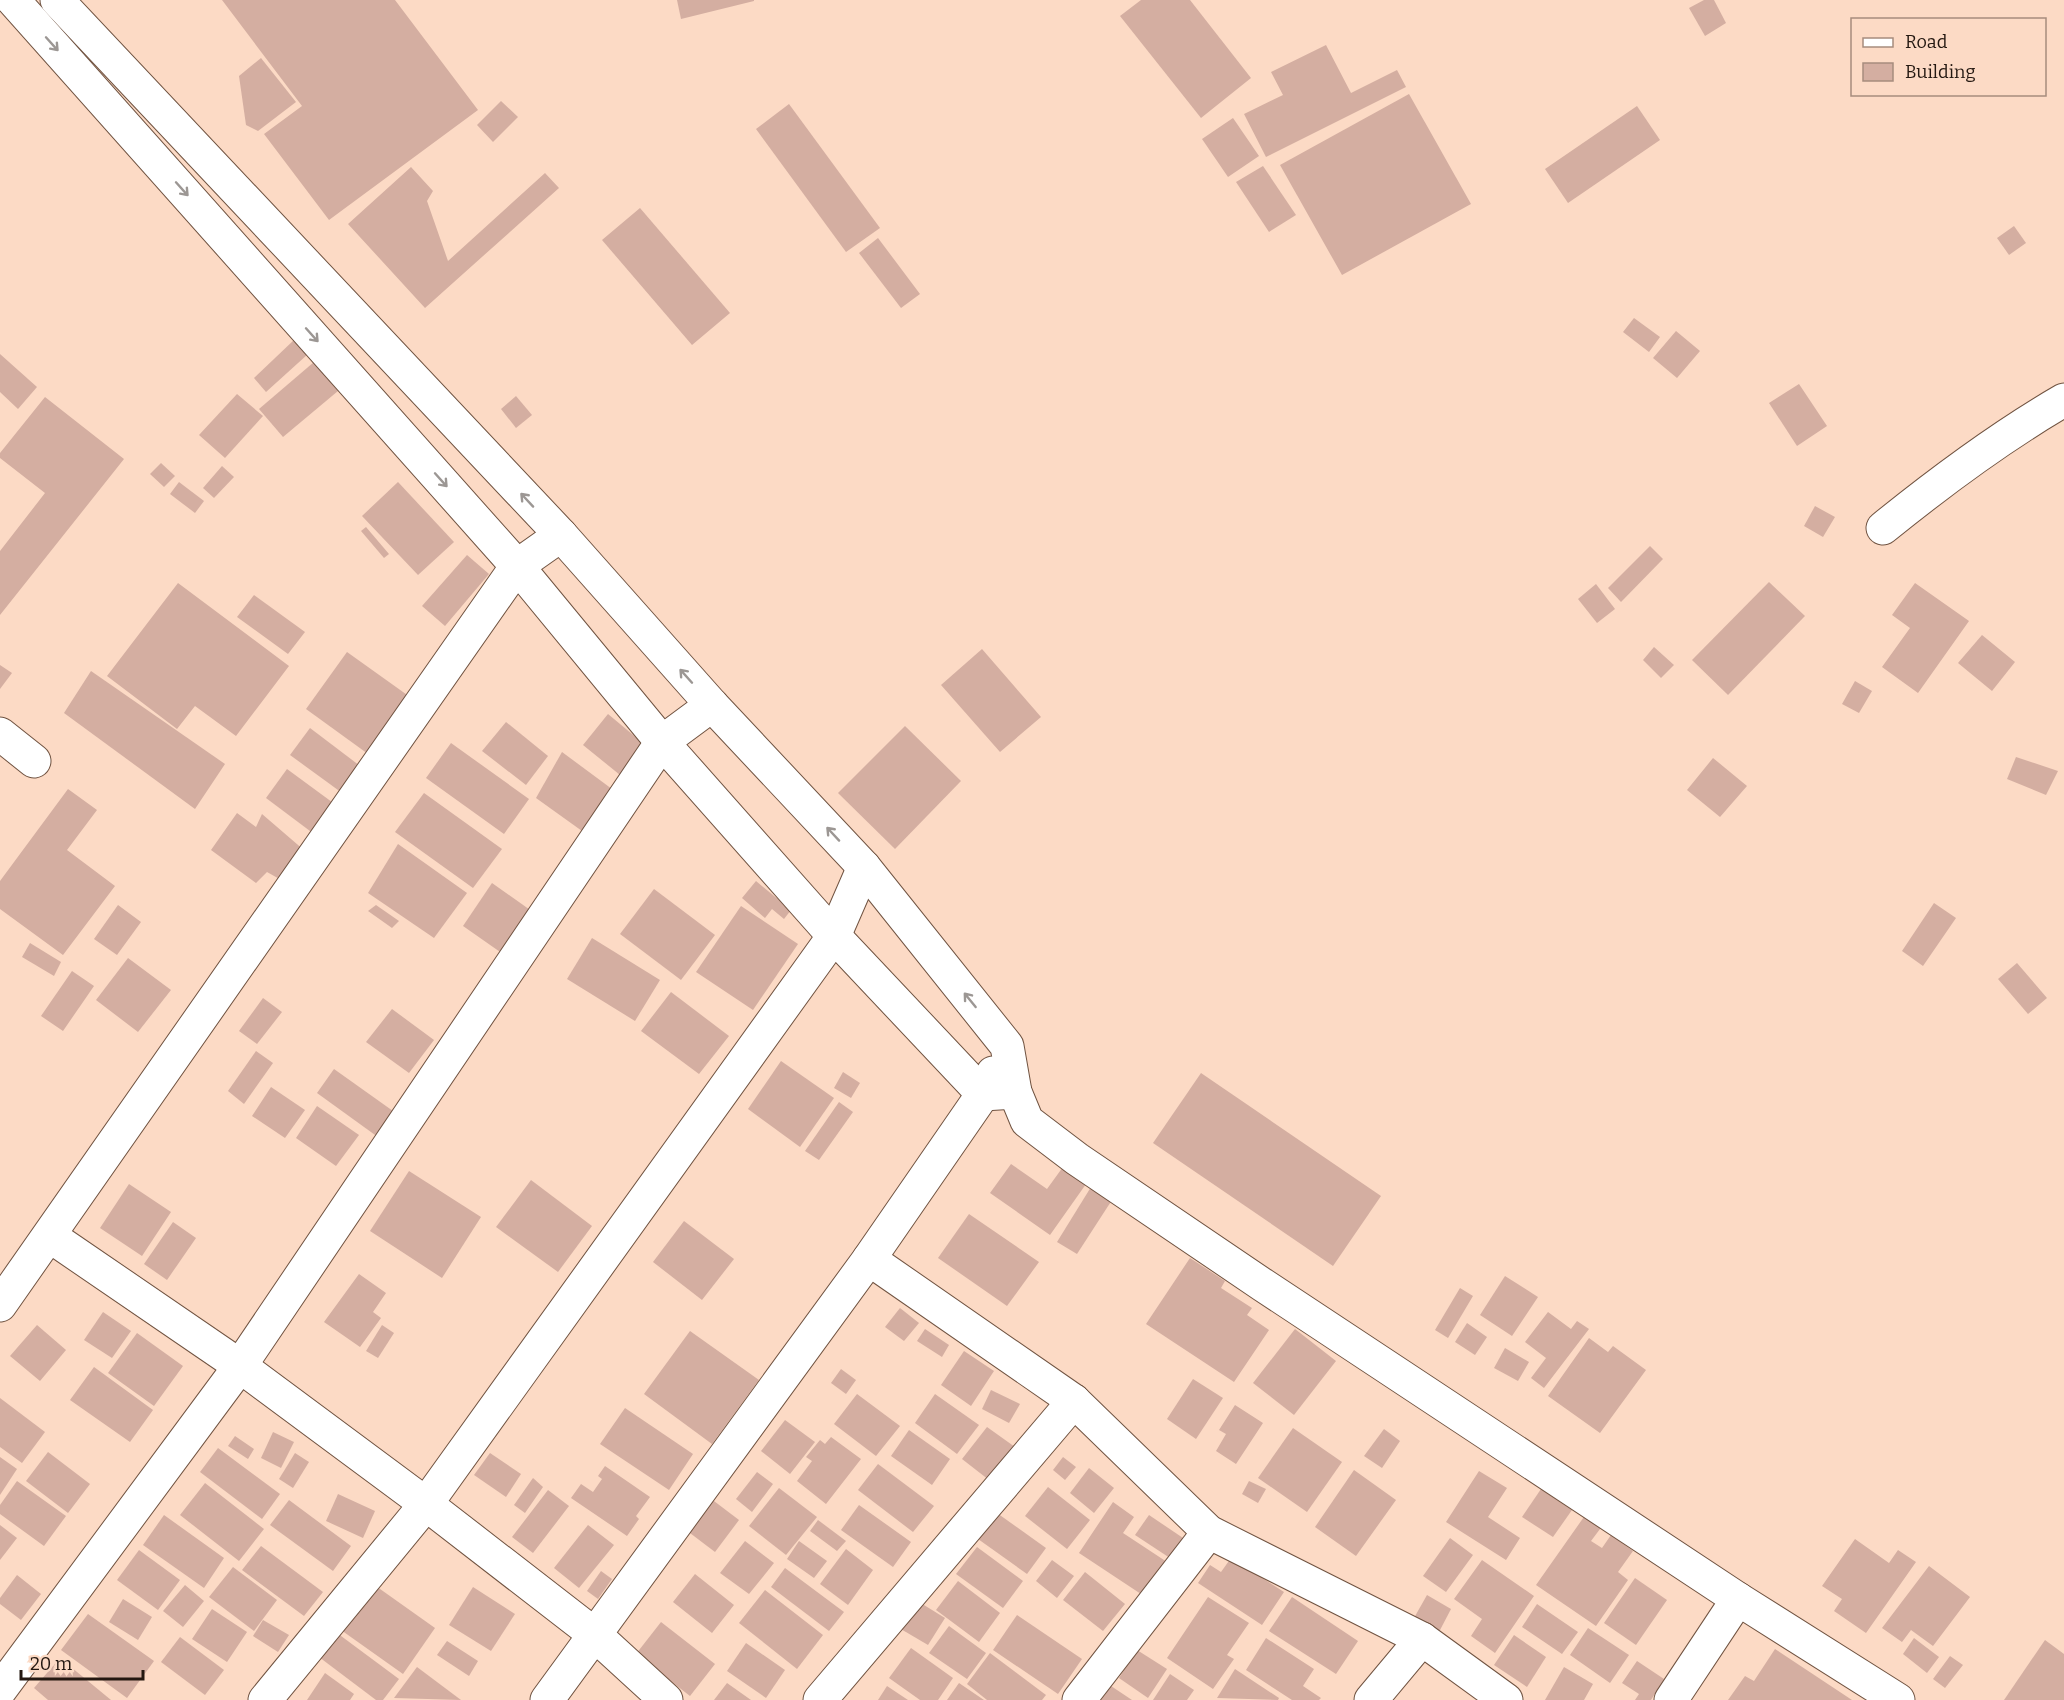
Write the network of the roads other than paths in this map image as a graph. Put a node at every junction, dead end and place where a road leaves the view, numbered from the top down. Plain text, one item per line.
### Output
1 (13, 0) edge
2 (57, 0) edge
3 (2064, 400) edge
4 (1883, 528) dead end
5 (561, 535) junction
6 (517, 566) junction
7 (712, 705) junction
8 (0, 734) edge
9 (662, 742) junction
10 (34, 761) dead end
11 (864, 867) junction
12 (834, 936) junction
13 (999, 1093) junction
14 (50, 1236) junction
15 (869, 1258) junction
16 (0, 1305) edge
17 (240, 1366) junction
18 (1074, 1401) junction
19 (426, 1504) junction
20 (1209, 1532) junction
21 (1738, 1599) junction
22 (594, 1634) junction
23 (1422, 1639) junction
24 (0, 1690) edge
25 (265, 1700) edge
26 (548, 1700) edge
27 (666, 1700) edge
28 (820, 1700) edge
29 (1079, 1700) edge
30 (1371, 1700) edge
31 (1506, 1700) edge
32 (1671, 1700) edge
33 (1898, 1700) edge

1 -> 6 street
5 -> 2 street
3 - 4 street
5 - 6 street
7 -> 5 street
6 - 9 street
6 - 14 street
7 - 9 street
11 -> 7 street
8 - 10 street
9 - 12 street
9 - 17 street
11 - 12 street
13 -> 11 street
12 - 13 street
12 - 19 street
13 - 15 street
13 - 21 street
14 - 16 street
14 - 17 street
15 - 18 street
15 - 22 street
17 - 19 street
17 - 24 street
18 - 20 street
18 - 28 street
19 - 22 street
19 - 25 street
20 - 23 street
20 - 29 street
21 - 32 street
21 - 33 street
22 - 26 street
22 - 27 street
23 - 30 street
23 - 31 street

